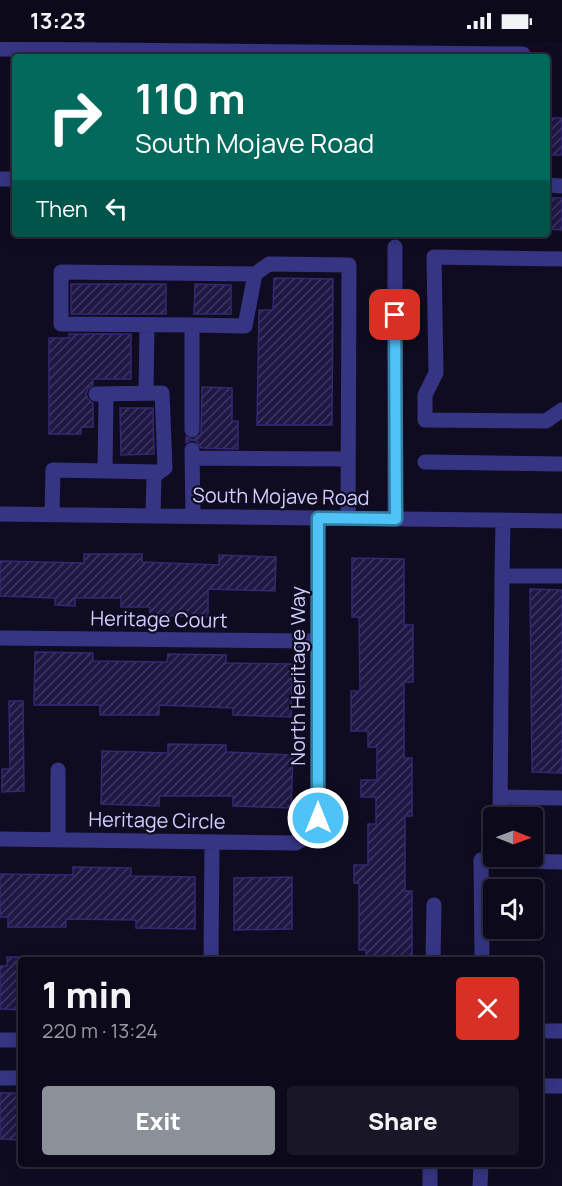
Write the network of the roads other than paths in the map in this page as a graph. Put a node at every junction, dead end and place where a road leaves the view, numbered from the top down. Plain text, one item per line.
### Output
1 (388, 47) edge
2 (0, 49) edge
3 (523, 54) edge
4 (395, 247) dead end
5 (562, 259) edge
6 (255, 274) junction
7 (147, 325) junction
8 (192, 325) junction
9 (146, 393) junction
10 (562, 410) edge
11 (192, 430) dead end
12 (348, 459) junction
13 (425, 462) dead end
14 (562, 464) edge
15 (105, 471) junction
16 (159, 472) junction
17 (0, 514) edge
18 (52, 514) junction
19 (153, 516) junction
20 (192, 516) junction
21 (318, 518) junction
22 (348, 518) junction
23 (396, 519) junction
24 (503, 520) junction
25 (562, 521) edge
26 (502, 576) junction
27 (562, 576) edge
28 (0, 638) edge
29 (318, 641) junction
30 (58, 770) dead end
31 (500, 797) junction
32 (562, 798) edge
33 (500, 807) edge
34 (311, 834) joint
35 (0, 840) edge
36 (58, 840) junction
37 (212, 842) junction
38 (483, 860) edge
39 (543, 861) edge
40 (562, 862) edge
41 (434, 906) dead end
42 (211, 957) edge
43 (433, 957) edge
44 (482, 957) edge
45 (543, 1031) edge
46 (562, 1031) edge
47 (0, 1040) edge
48 (18, 1040) edge
49 (0, 1078) edge
50 (18, 1078) edge
51 (543, 1086) edge
52 (562, 1086) edge
53 (430, 1167) edge
54 (481, 1167) edge
55 (430, 1186) edge
56 (480, 1186) edge

1 - 2 street
1 - 3 street
4 - 23 street
5 - 10 street
6 - 7 street
6 - 8 street
6 - 12 street
7 - 8 street
7 - 9 street
8 - 11 street
9 - 15 street
9 - 16 street
12 - 20 street
12 - 22 street
13 - 14 street
15 - 16 street
15 - 18 street
16 - 19 street
17 - 18 street, South Mojave Road
18 - 19 street, South Mojave Road
19 - 20 street, South Mojave Road
20 - 21 street, South Mojave Road
21 - 22 street, South Mojave Road
21 - 29 street, North Heritage Way
22 - 23 street, South Mojave Road
23 - 24 street, South Mojave Road
24 - 25 street, South Mojave Road
24 - 26 street
26 - 27 street
26 - 31 street
28 - 29 street, Heritage Court
29 - 34 street, North Heritage Way
30 - 36 street
31 - 32 street
31 - 33 street
34 - 37 street, Heritage Circle
35 - 36 street, Heritage Circle
36 - 37 street, Heritage Circle
37 - 42 street
38 - 44 street
39 - 40 street
41 - 43 street
45 - 46 street
47 - 48 street
49 - 50 street
51 - 52 street
53 - 55 street
54 - 56 street

